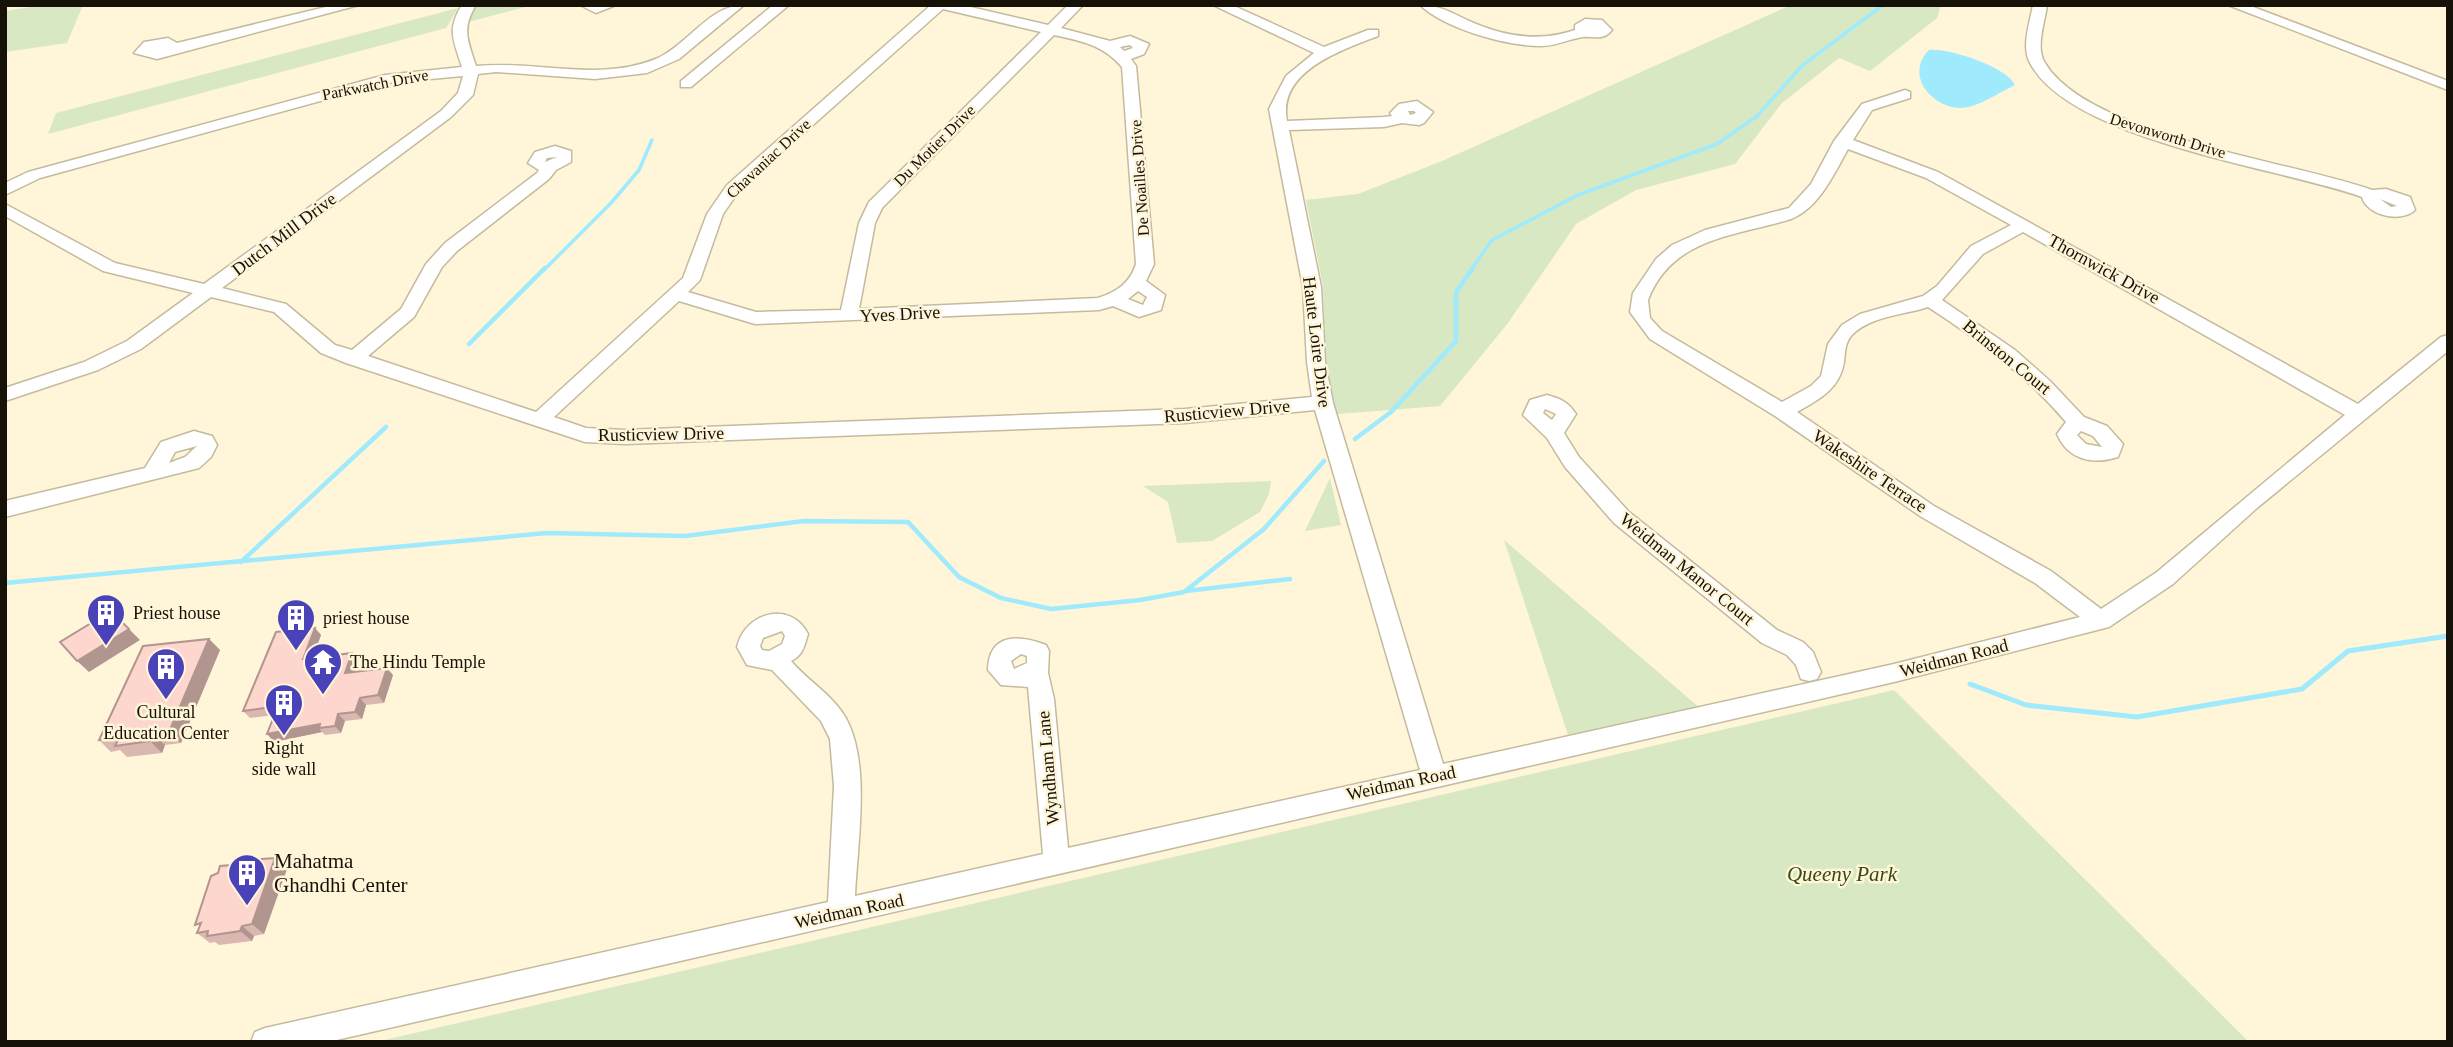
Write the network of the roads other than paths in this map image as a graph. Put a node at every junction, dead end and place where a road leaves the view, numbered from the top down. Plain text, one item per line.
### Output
1 (352, 5) edge
2 (469, 5) edge
3 (587, 5) edge
4 (609, 5) edge
5 (737, 5) edge
6 (782, 5) edge
7 (941, 5) edge
8 (1076, 5) edge
9 (1220, 5) edge
10 (1427, 5) edge
11 (2040, 5) edge
12 (2235, 5) edge
13 (1051, 29) junction
14 (1584, 32) dead end
15 (1373, 33) dead end
16 (1514, 40) junction
17 (1546, 42) junction
18 (1109, 46) junction
19 (170, 49) dead end
20 (1323, 52) junction
21 (1122, 57) junction
22 (469, 69) junction
23 (686, 84) dead end
24 (2448, 86) edge
25 (1905, 95) dead end
26 (1402, 118) dead end
27 (1281, 126) junction
28 (1842, 141) junction
29 (550, 167) dead end
30 (5, 190) edge
31 (2371, 195) dead end
32 (5, 209) edge
33 (2024, 224) junction
34 (206, 292) junction
35 (1126, 292) joint
36 (677, 296) junction
37 (1929, 300) junction
38 (849, 316) junction
39 (2448, 341) edge
40 (353, 359) junction
41 (5, 395) edge
42 (1323, 402) junction
43 (1782, 411) junction
44 (2358, 414) junction
45 (539, 420) junction
46 (2077, 422) dead end
47 (1554, 433) dead end
48 (152, 474) dead end
49 (5, 509) edge
50 (2101, 621) junction
51 (777, 659) dead end
52 (1036, 672) dead end
53 (1816, 680) junction
54 (1434, 776) junction
55 (1057, 865) junction
56 (841, 911) junction
57 (265, 1042) edge

1 - 19 street
2 - 22 street
3 - 4 street
5 - 22 street, Parkwatch Drive
6 - 23 street
7 - 13 street
7 - 36 street, Chavaniac Drive
8 - 13 street, Du Motier Drive
9 - 20 street
10 - 16 street
11 - 31 street, Devonworth Drive
12 - 24 street
13 - 18 street
13 - 38 street, Du Motier Drive
14 - 17 street
15 - 20 street, Haute Loire Drive
16 - 17 street
16 - 17 street
18 - 21 street
18 - 21 street
20 - 27 street, Haute Loire Drive
21 - 35 street, De Noailles Drive
22 - 30 street, Parkwatch Drive
22 - 34 street, Dutch Mill Drive
25 - 28 street
26 - 27 street
27 - 42 street, Haute Loire Drive
28 - 33 street, Thornwick Drive
28 - 43 street, Wakeshire Terrace
29 - 40 street
32 - 34 street, Rusticview Drive
33 - 37 street
33 - 44 street, Thornwick Drive
34 - 40 street, Rusticview Drive
34 - 41 street, Dutch Mill Drive
35 - 38 street, Yves Drive
36 - 38 street, Yves Drive
36 - 45 street, Chavaniac Drive
37 - 43 street
37 - 46 street, Brinston Court
39 - 44 street, Weidman Road
40 - 45 street, Rusticview Drive
42 - 45 street, Rusticview Drive
42 - 54 street, Haute Loire Drive
43 - 50 street, Wakeshire Terrace
44 - 50 street, Weidman Road
47 - 53 street, Weidman Manor Court
48 - 49 street
50 - 53 street, Weidman Road
51 - 56 street
52 - 55 street, Wyndham Lane
53 - 54 street, Weidman Road
54 - 55 street, Weidman Road
55 - 56 street, Weidman Road
56 - 57 street, Weidman Road

